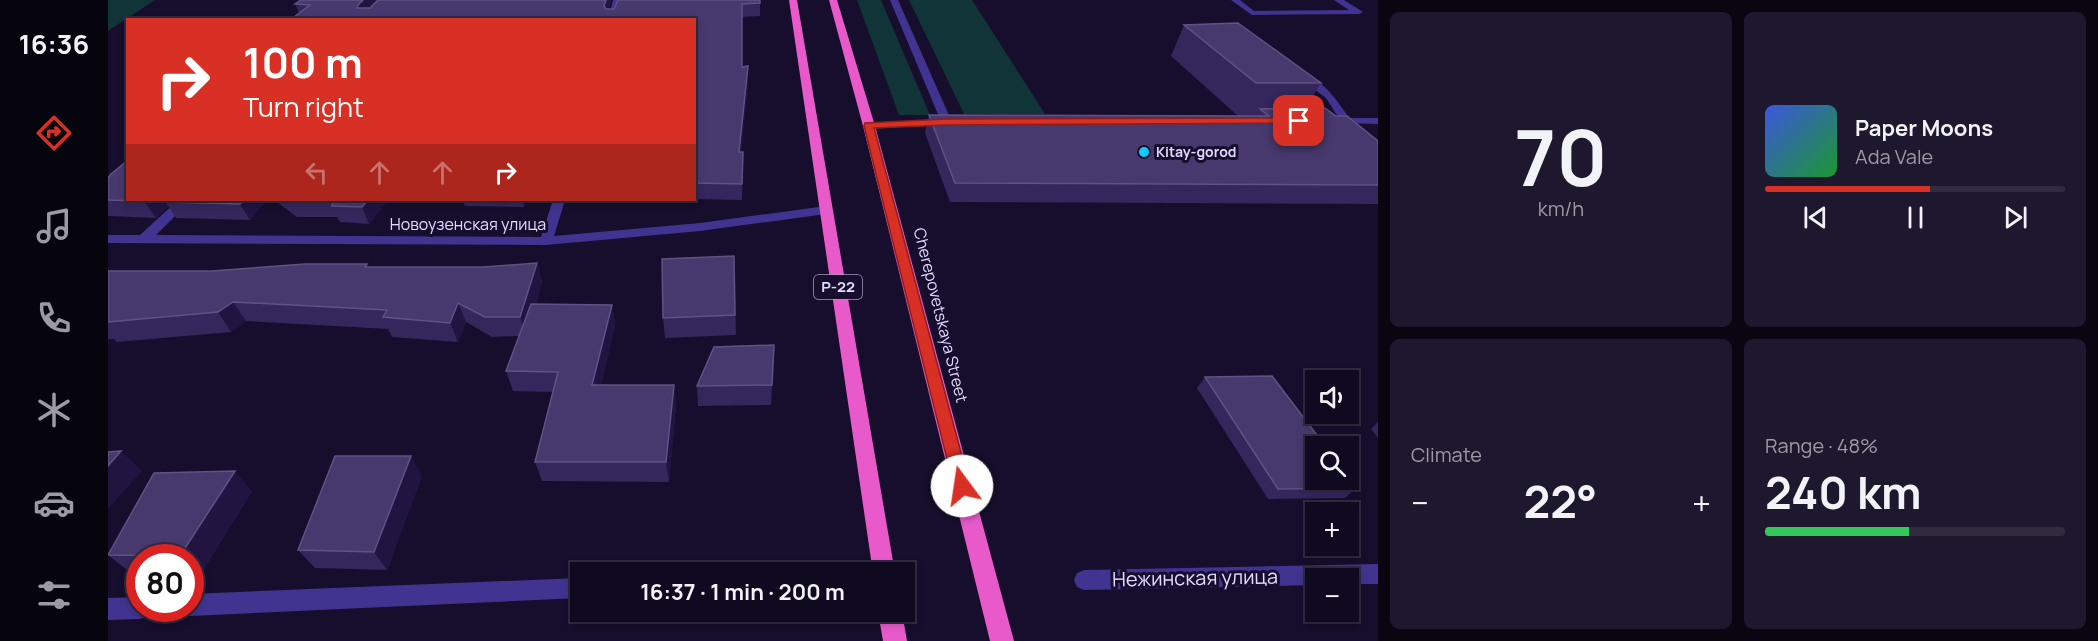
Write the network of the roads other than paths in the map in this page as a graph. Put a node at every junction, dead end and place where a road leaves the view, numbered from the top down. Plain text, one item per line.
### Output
1 (617, 0) edge
2 (793, 0) edge
3 (833, 0) edge
4 (894, 0) edge
5 (1235, 0) edge
6 (1338, 0) edge
7 (612, 18) edge
8 (1296, 72) edge
9 (1340, 121) junction
10 (1378, 121) edge
11 (946, 122) junction
12 (958, 122) edge
13 (869, 126) junction
14 (1362, 132) edge
15 (184, 201) edge
16 (559, 201) edge
17 (826, 210) junction
18 (108, 239) edge
19 (144, 239) junction
20 (546, 241) junction
21 (882, 562) edge
22 (1378, 574) edge
23 (1084, 580) dead end
24 (570, 588) edge
25 (204, 604) edge
26 (126, 608) edge
27 (108, 609) edge
28 (892, 622) edge
29 (895, 641) edge
30 (1002, 641) edge

1 - 7 street
2 - 17 highway, Р-22
3 - 13 highway, Cherepovetskaya Street
4 - 11 street
5 - 6 street
8 - 9 street
9 - 10 street
9 - 14 street
11 - 12 street
11 - 13 street
13 - 30 highway, Cherepovetskaya Street
15 - 19 street
16 - 20 street
17 - 20 street, Новоузенская улица
17 - 21 highway, Р-22
18 - 19 street, Новоузенская улица
19 - 20 street, Новоузенская улица
22 - 23 street, Нежинская улица
24 - 25 street
26 - 27 street
28 - 29 highway

